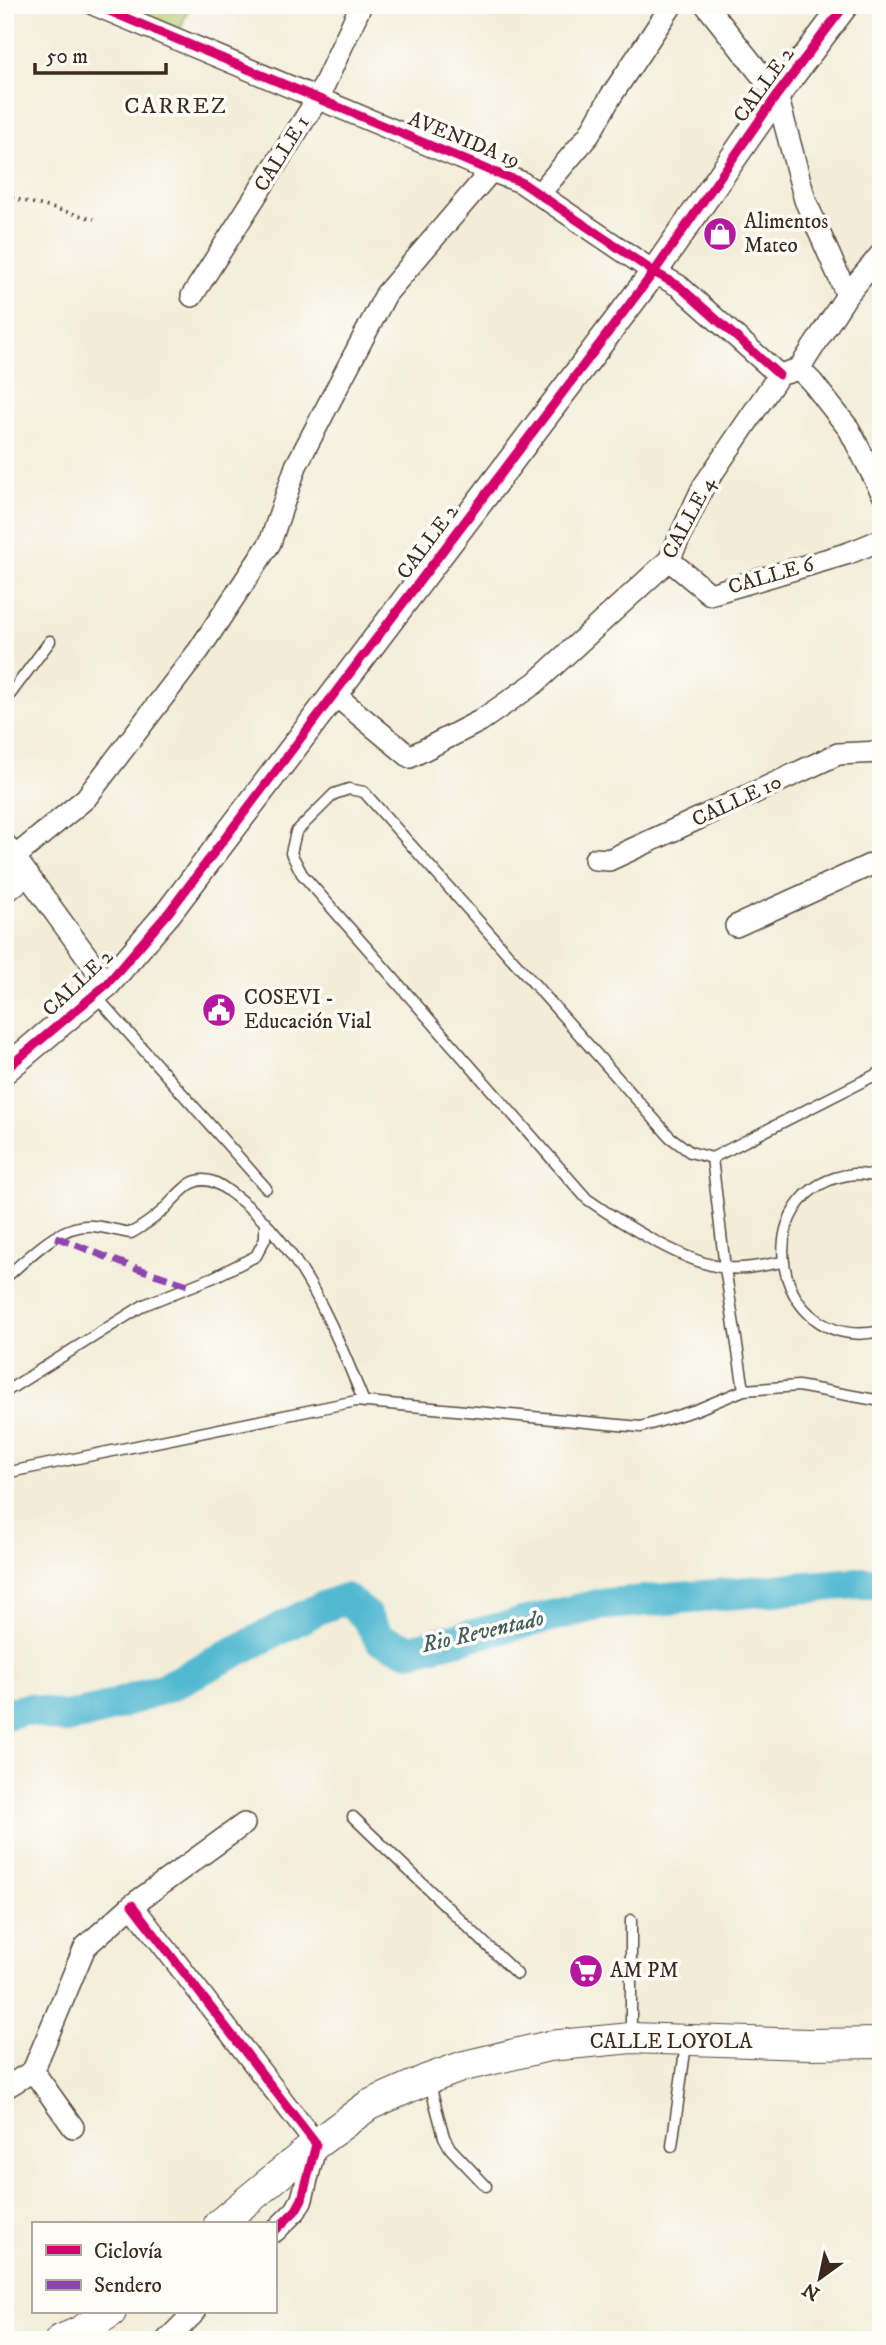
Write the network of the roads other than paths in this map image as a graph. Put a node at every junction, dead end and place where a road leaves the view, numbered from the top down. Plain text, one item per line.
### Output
1 (95, 5) edge
2 (361, 5) edge
3 (672, 5) edge
4 (706, 5) edge
5 (845, 5) edge
6 (777, 94) junction
7 (318, 97) junction
8 (491, 171) junction
9 (539, 194) junction
10 (881, 254) edge
11 (654, 272) junction
12 (192, 296) dead end
13 (847, 296) junction
14 (789, 372) junction
15 (881, 491) edge
16 (881, 540) edge
17 (669, 560) junction
18 (50, 641) dead end
19 (335, 695) junction
20 (5, 701) edge
21 (881, 752) edge
22 (10, 850) edge
23 (595, 859) dead end
24 (881, 860) edge
25 (28, 875) junction
26 (5, 892) edge
27 (736, 926) dead end
28 (101, 990) junction
29 (5, 1070) edge
30 (881, 1072) edge
31 (712, 1158) junction
32 (881, 1177) edge
33 (266, 1188) dead end
34 (265, 1221) junction
35 (782, 1262) junction
36 (725, 1268) junction
37 (5, 1278) edge
38 (881, 1331) edge
39 (744, 1390) junction
40 (5, 1392) edge
41 (881, 1401) edge
42 (364, 1402) junction
43 (5, 1472) edge
44 (352, 1817) dead end
45 (244, 1824) dead end
46 (132, 1905) junction
47 (631, 1920) dead end
48 (517, 1974) dead end
49 (631, 2038) junction
50 (686, 2041) junction
51 (881, 2043) edge
52 (33, 2071) junction
53 (428, 2079) junction
54 (5, 2088) edge
55 (74, 2127) dead end
56 (316, 2144) junction
57 (672, 2146) dead end
58 (486, 2186) dead end
59 (221, 2222) edge
60 (276, 2230) edge
61 (108, 2314) edge
62 (193, 2314) edge
63 (60, 2340) edge
64 (167, 2340) edge

1 - 7 street, AVENIDA 19
2 - 7 street, CALLE 1
3 - 9 street
4 - 6 street
5 - 6 street, CALLE 2
6 - 11 street, CALLE 2
6 - 13 street
7 - 8 street, AVENIDA 19
7 - 12 street, CALLE 1
8 - 9 street, AVENIDA 19
8 - 22 street
9 - 11 street, AVENIDA 19
10 - 13 street, CALLE 4
11 - 14 street, AVENIDA 19
11 - 19 street, CALLE 2
13 - 14 street, CALLE 4
14 - 15 street, AVENIDA 19
14 - 17 street, CALLE 4
16 - 17 street, CALLE 6
17 - 19 street, CALLE 4
18 - 20 lane
19 - 28 street, CALLE 2
21 - 23 street, CALLE 10
22 - 25 street
24 - 27 street
25 - 26 street
25 - 28 street
28 - 29 street, CALLE 2
28 - 33 lane
30 - 31 lane
31 - 36 lane
31 - 36 lane
32 - 35 lane
34 - 37 lane
34 - 40 lane
34 - 42 lane
35 - 36 lane
35 - 38 lane
36 - 39 lane
39 - 41 lane
39 - 42 lane
42 - 43 lane
44 - 48 lane
45 - 46 street
46 - 52 street
46 - 56 street
47 - 49 lane
49 - 50 main road, CALLE LOYOLA
49 - 53 main road, CALLE LOYOLA
50 - 51 main road, CALLE LOYOLA
50 - 57 lane
52 - 54 street
52 - 55 street
53 - 56 main road, CALLE LOYOLA
53 - 58 lane
56 - 59 main road, CALLE LOYOLA
56 - 60 street
61 - 63 main road
62 - 64 street

